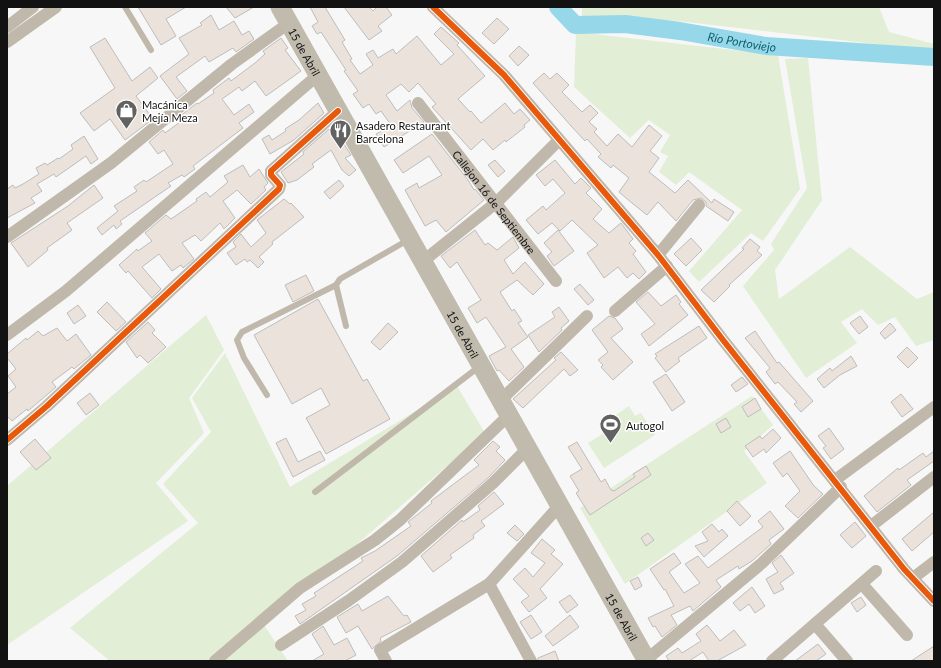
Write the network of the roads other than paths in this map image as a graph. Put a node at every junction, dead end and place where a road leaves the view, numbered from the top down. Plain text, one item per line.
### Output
1 (33, 7) edge
2 (56, 7) edge
3 (125, 7) edge
4 (280, 7) edge
5 (433, 7) edge
6 (289, 23) junction
7 (7, 27) edge
8 (7, 42) edge
9 (151, 50) dead end
10 (318, 75) junction
11 (418, 102) dead end
12 (338, 111) junction
13 (559, 140) junction
14 (497, 202) junction
15 (699, 205) dead end
16 (7, 238) edge
17 (410, 240) junction
18 (658, 255) junction
19 (422, 262) junction
20 (667, 266) junction
21 (556, 281) dead end
22 (336, 285) junction
23 (615, 310) dead end
24 (587, 316) dead end
25 (346, 326) dead end
26 (7, 335) edge
27 (481, 365) junction
28 (267, 395) dead end
29 (505, 407) junction
30 (934, 407) edge
31 (7, 440) edge
32 (528, 448) junction
33 (934, 477) edge
34 (838, 484) junction
35 (315, 492) dead end
36 (560, 505) junction
37 (871, 526) junction
38 (934, 562) edge
39 (876, 572) dead end
40 (913, 578) junction
41 (490, 584) junction
42 (862, 584) junction
43 (934, 600) edge
44 (815, 624) junction
45 (907, 635) dead end
46 (281, 646) dead end
47 (647, 660) edge
48 (215, 661) edge
49 (386, 661) edge
50 (531, 661) edge
51 (772, 661) edge
52 (848, 661) edge

1 - 7 street
2 - 8 street
3 - 9 lane
4 - 6 main road, 15 de Abril
5 - 13 street
6 - 10 main road, 15 de Abril
6 - 16 street
10 - 12 main road, 15 de Abril
10 - 26 street
11 - 14 street, Callejon 16 de Septiembre
12 - 17 main road, 15 de Abril
12 - 31 street
13 - 14 street
13 - 18 street
14 - 19 street
14 - 21 street, Callejon 16 de Septiembre
15 - 18 street
17 - 19 main road, 15 de Abril
17 - 22 lane
18 - 20 street
19 - 27 main road, 15 de Abril
20 - 23 street
20 - 34 street
22 - 25 lane
22 - 28 lane
24 - 29 street
27 - 29 main road, 15 de Abril
27 - 35 lane
29 - 32 main road, 15 de Abril
29 - 48 street
30 - 34 street
32 - 36 main road, 15 de Abril
32 - 46 street
33 - 37 street
34 - 37 street
34 - 47 street
36 - 41 street
36 - 47 main road, 15 de Abril
37 - 40 street
38 - 40 street
39 - 42 street
40 - 43 street
41 - 49 street
41 - 50 street
42 - 44 street
42 - 45 street
44 - 51 street
44 - 52 street

